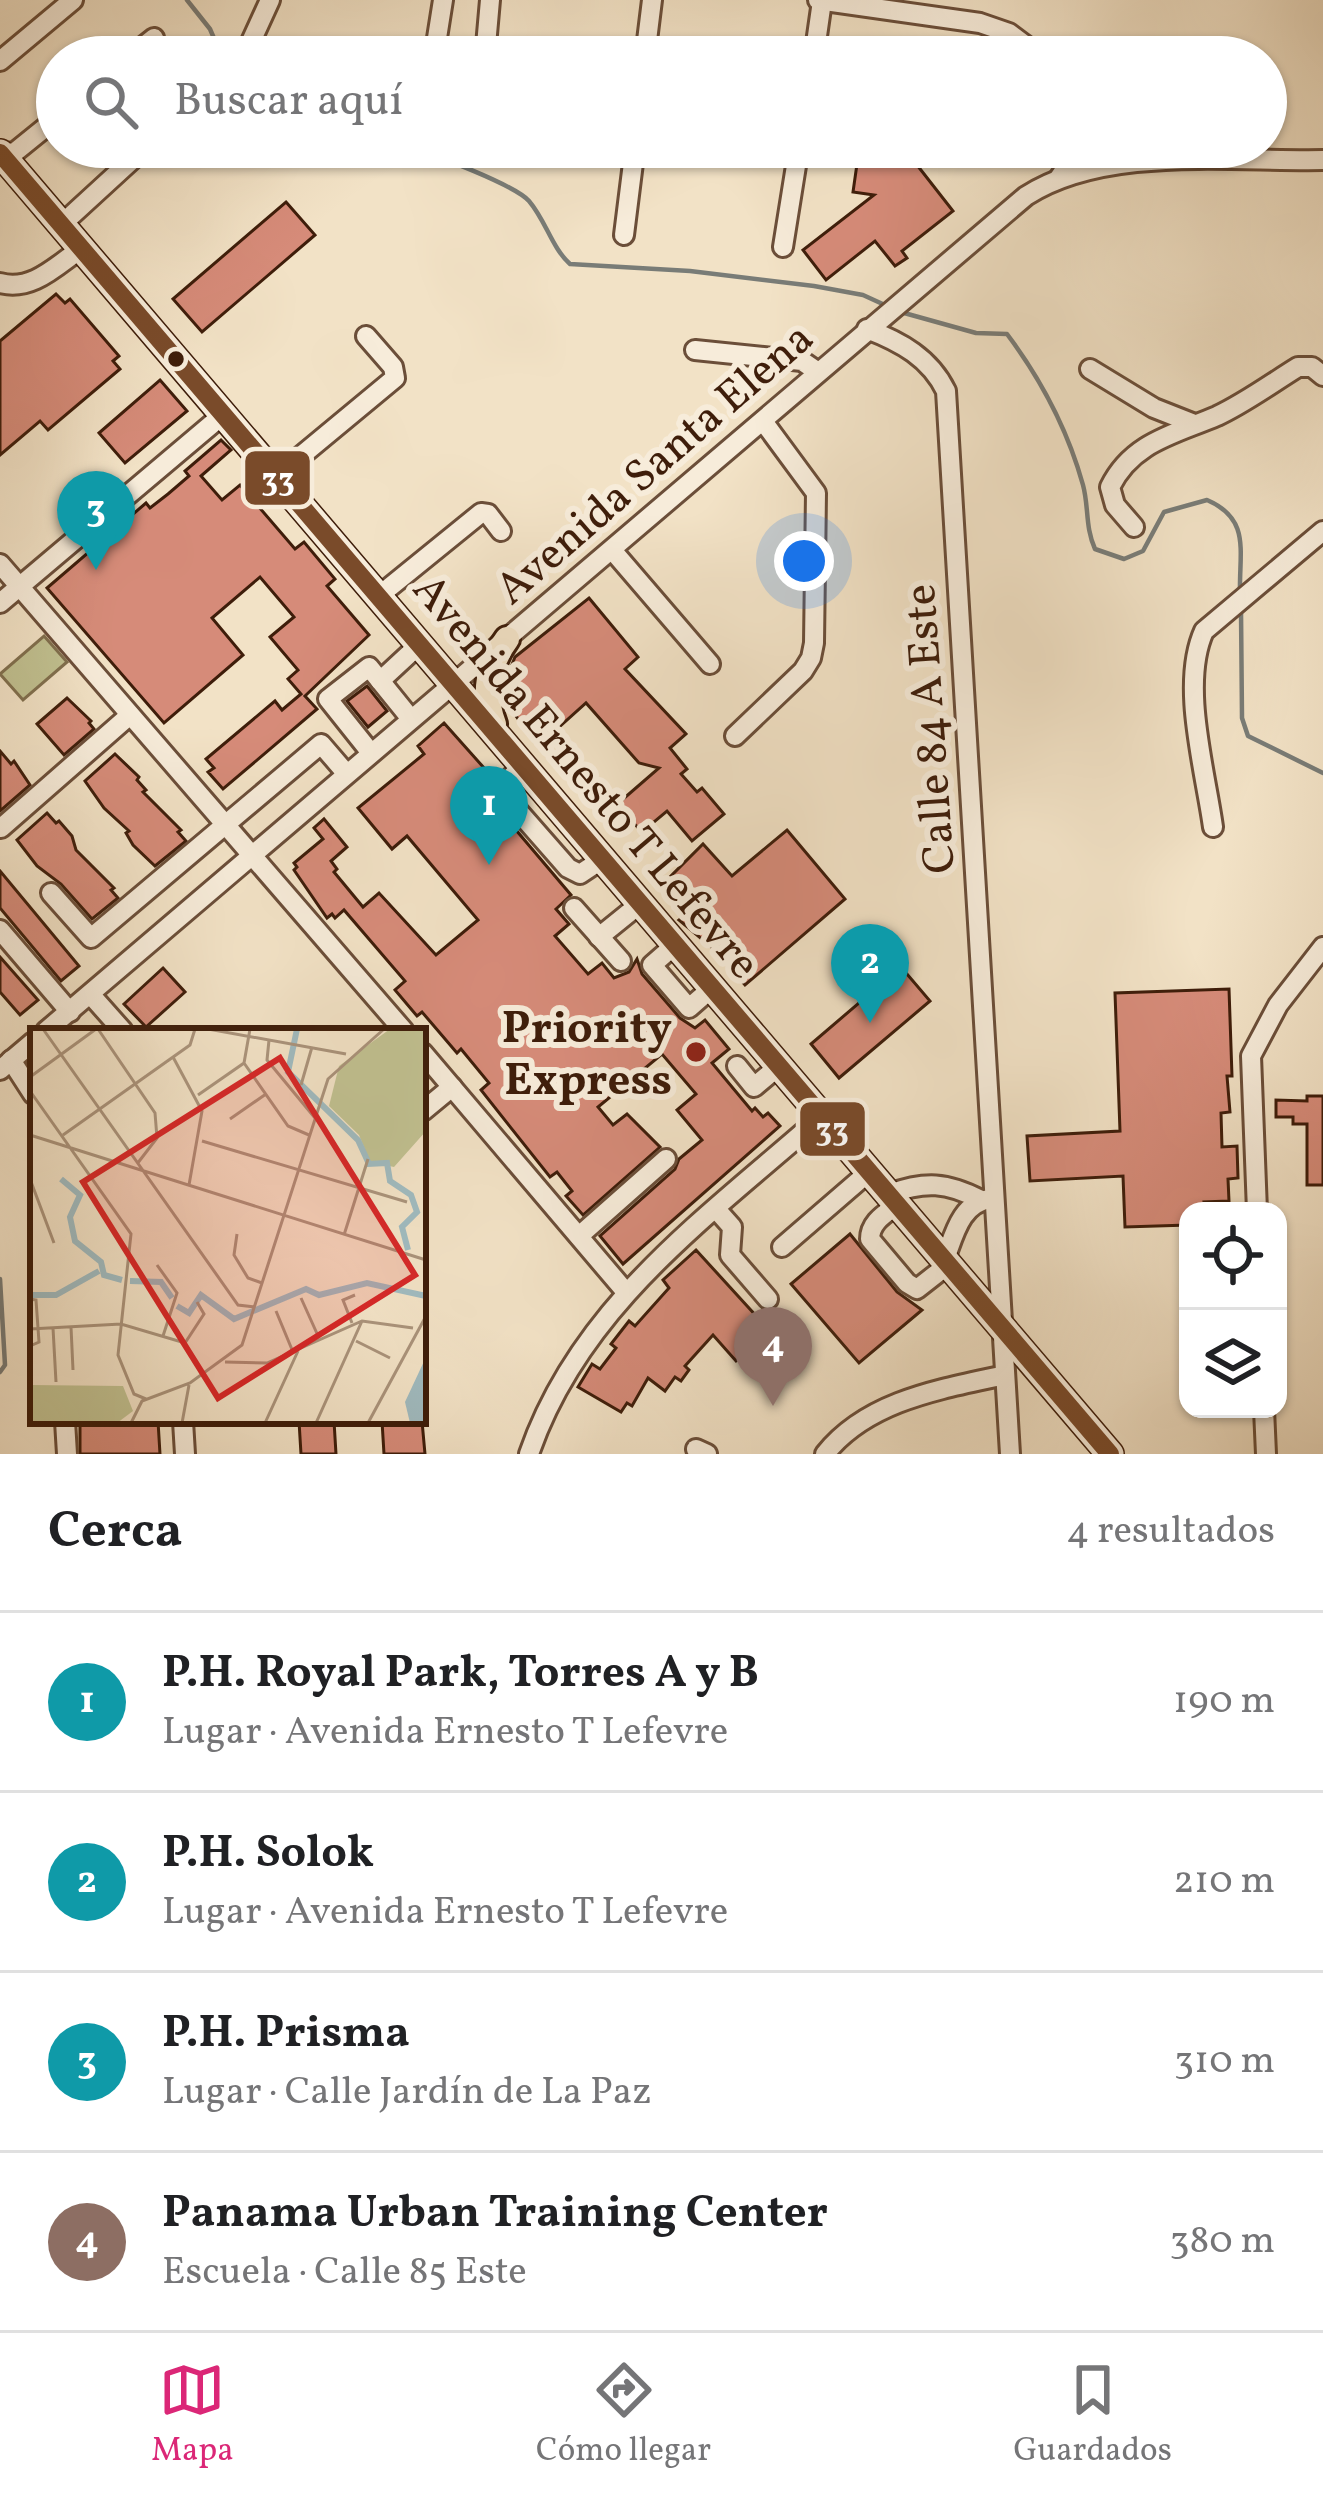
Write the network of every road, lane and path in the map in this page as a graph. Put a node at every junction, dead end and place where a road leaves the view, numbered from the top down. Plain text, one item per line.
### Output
1 (74, 0) edge
2 (270, 0) edge
3 (443, 0) edge
4 (490, 0) edge
5 (652, 0) edge
6 (820, 0) edge
7 (254, 36) edge
8 (437, 36) edge
9 (487, 36) edge
10 (648, 36) edge
11 (816, 36) edge
12 (1013, 36) edge
13 (0, 61) edge
14 (36, 135) edge
15 (4, 153) edge
16 (1287, 160) edge
17 (1323, 160) edge
18 (123, 168) edge
19 (632, 168) edge
20 (796, 168) edge
21 (1066, 168) edge
22 (1105, 168) edge
23 (1059, 178) junction
24 (62, 224) junction
25 (624, 235) dead end
26 (783, 247) dead end
27 (82, 248) junction
28 (0, 284) edge
29 (870, 327) junction
30 (366, 336) dead end
31 (694, 350) dead end
32 (1090, 370) dead end
33 (818, 372) junction
34 (1318, 372) edge
35 (224, 413) junction
36 (763, 421) junction
37 (1192, 423) junction
38 (278, 475) junction
39 (1134, 527) dead end
40 (501, 531) dead end
41 (1323, 531) edge
42 (613, 551) junction
43 (0, 564) edge
44 (20, 586) junction
45 (380, 596) junction
46 (0, 604) edge
47 (507, 639) junction
48 (421, 643) junction
49 (710, 664) dead end
50 (380, 681) junction
51 (454, 683) junction
52 (130, 715) junction
53 (411, 719) junction
54 (735, 736) dead end
55 (500, 737) junction
56 (371, 752) junction
57 (346, 773) junction
58 (226, 823) junction
59 (1213, 827) dead end
60 (1, 828) edge
61 (252, 853) junction
62 (51, 893) dead end
63 (641, 903) junction
64 (574, 908) dead end
65 (0, 930) edge
66 (599, 937) junction
67 (1323, 947) edge
68 (621, 962) dead end
69 (91, 994) junction
70 (70, 1012) junction
71 (50, 1028) edge
72 (120, 1028) edge
73 (401, 1028) edge
74 (30, 1045) edge
75 (426, 1057) edge
76 (6, 1065) edge
77 (737, 1066) dead end
78 (779, 1066) junction
79 (452, 1088) junction
80 (30, 1091) edge
81 (426, 1109) edge
82 (822, 1116) junction
83 (666, 1159) dead end
84 (870, 1171) junction
85 (894, 1199) junction
86 (988, 1199) junction
87 (1256, 1202) edge
88 (716, 1209) junction
89 (579, 1236) junction
90 (782, 1247) dead end
91 (948, 1262) junction
92 (625, 1291) junction
93 (768, 1299) dead end
94 (1002, 1327) junction
95 (1005, 1375) junction
96 (1264, 1418) edge
97 (65, 1424) edge
98 (183, 1424) edge
99 (67, 1454) edge
100 (184, 1454) edge
101 (529, 1454) edge
102 (825, 1454) edge
103 (1010, 1454) edge
104 (1110, 1454) edge
105 (1266, 1454) edge

1 - 13 street
2 - 7 street
3 - 8 street
4 - 9 street
5 - 10 street
6 - 11 street
6 - 12 street
14 - 15 street
15 - 24 main road, Avenida Ernesto T Lefevre
16 - 17 street, Avenida Santa Elena
18 - 24 street
19 - 25 street
20 - 26 street
21 - 23 street
22 - 23 street, Avenida Santa Elena
23 - 29 street, Avenida Santa Elena
24 - 27 main road, Avenida Ernesto T Lefevre
27 - 28 street
27 - 35 main road, Avenida Ernesto T Lefevre
29 - 33 street, Avenida Santa Elena
29 - 86 street, Calle 84 A Este
30 - 38 street
31 - 33 street
32 - 37 street
33 - 36 street, Avenida Santa Elena
34 - 37 street
35 - 38 main road, Avenida Ernesto T Lefevre
35 - 44 street
36 - 42 street, Avenida Santa Elena
36 - 54 street
37 - 39 street
38 - 45 main road, Avenida Ernesto T Lefevre
40 - 45 street
41 - 59 street
42 - 47 street, Avenida Santa Elena
42 - 49 street
43 - 44 street
44 - 46 street
44 - 52 street
45 - 48 main road, Avenida Ernesto T Lefevre
47 - 51 street, Avenida Santa Elena
47 - 55 main road
48 - 50 street
48 - 51 main road, Avenida Ernesto T Lefevre
50 - 53 street
50 - 56 street
51 - 53 street, Avenida Santa Elena
51 - 55 main road, Avenida Ernesto T Lefevre
52 - 58 street
52 - 60 street
53 - 56 street, Avenida Santa Elena
55 - 63 main road, Avenida Ernesto T Lefevre
56 - 57 street, Avenida Santa Elena
57 - 58 street
57 - 61 street, Avenida Santa Elena
58 - 61 street
58 - 62 street
61 - 69 street, Avenida Santa Elena
61 - 73 street
63 - 66 street
63 - 78 main road, Avenida Ernesto T Lefevre
64 - 66 street
65 - 70 street
66 - 68 street
67 - 87 street
69 - 70 street, Avenida Santa Elena
69 - 72 street
70 - 71 street, Avenida Santa Elena
74 - 76 street
75 - 79 street
76 - 80 street
77 - 78 street
78 - 82 main road, Avenida Ernesto T Lefevre
79 - 81 street
79 - 89 street
82 - 84 main road, Avenida Ernesto T Lefevre
82 - 88 street
83 - 89 street
84 - 85 main road, Avenida Ernesto T Lefevre
84 - 90 street
85 - 86 street
85 - 91 main road, Avenida Ernesto T Lefevre
85 - 91 street
86 - 91 street
86 - 94 street, Calle 84 A Este
88 - 92 street
88 - 93 street
89 - 92 street
91 - 94 main road, Avenida Ernesto T Lefevre
92 - 101 street
94 - 95 street, Calle 84 A Este
94 - 104 main road, Avenida Ernesto T Lefevre
95 - 102 street
95 - 103 street, Calle 84 A Este
96 - 105 street
97 - 99 street
98 - 100 street

